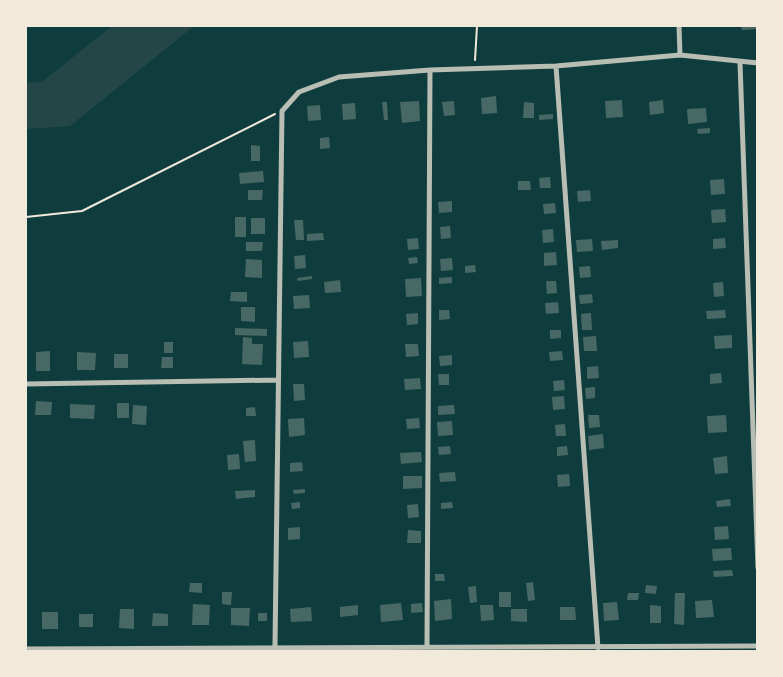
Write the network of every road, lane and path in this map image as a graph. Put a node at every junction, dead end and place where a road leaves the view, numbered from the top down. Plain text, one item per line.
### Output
1 (477, 26) edge
2 (679, 26) edge
3 (680, 55) junction
4 (740, 63) junction
5 (758, 63) edge
6 (556, 66) junction
7 (475, 69) junction
8 (430, 70) junction
9 (282, 111) junction
10 (26, 217) edge
11 (278, 380) junction
12 (26, 384) edge
13 (758, 568) edge
14 (427, 645) junction
15 (758, 645) edge
16 (275, 646) junction
17 (598, 648) junction
18 (26, 649) edge
19 (396, 649) edge

1 - 7 path
2 - 3 street
3 - 4 street
3 - 6 street
4 - 5 street
4 - 13 street
6 - 7 street
6 - 17 street
7 - 8 street
8 - 9 street
8 - 14 street
9 - 10 path
9 - 11 street
11 - 12 street
11 - 16 street
14 - 17 street
14 - 19 street
15 - 17 street
16 - 18 street
16 - 19 street

